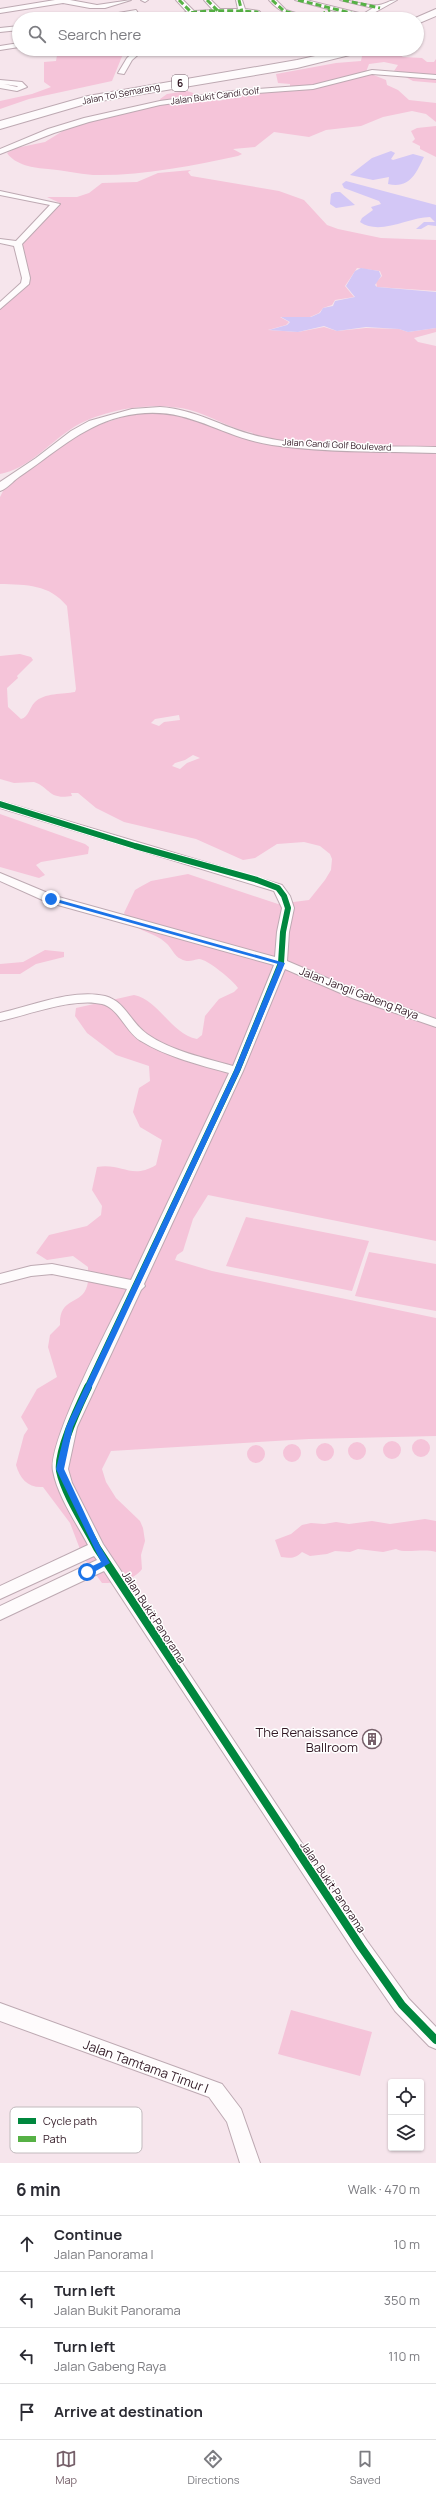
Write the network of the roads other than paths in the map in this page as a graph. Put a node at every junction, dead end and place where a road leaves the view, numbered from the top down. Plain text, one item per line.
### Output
1 (128, 0) edge
2 (180, 0) edge
3 (207, 0) edge
4 (239, 0) edge
5 (272, 0) edge
6 (298, 0) edge
7 (342, 0) edge
8 (394, 0) edge
9 (66, 1) edge
10 (380, 8) junction
11 (330, 10) junction
12 (0, 11) edge
13 (191, 12) edge
14 (218, 12) joint
15 (242, 12) junction
16 (257, 12) edge
17 (288, 12) edge
18 (326, 12) edge
19 (338, 12) edge
20 (372, 12) edge
21 (436, 12) edge
22 (424, 18) edge
23 (436, 22) edge
24 (424, 27) edge
25 (12, 29) edge
26 (0, 30) edge
27 (12, 46) edge
28 (0, 48) edge
29 (132, 56) edge
30 (294, 56) edge
31 (332, 56) edge
32 (122, 73) dead end
33 (436, 77) edge
34 (0, 82) edge
35 (0, 86) edge
36 (11, 89) junction
37 (0, 93) edge
38 (0, 117) edge
39 (0, 125) edge
40 (0, 152) edge
41 (0, 193) edge
42 (0, 241) edge
43 (18, 244) junction
44 (0, 306) edge
45 (436, 450) edge
46 (1, 487) edge
47 (0, 804) edge
48 (0, 877) edge
49 (282, 963) junction
50 (0, 1017) edge
51 (436, 1023) edge
52 (237, 1071) junction
53 (0, 1279) edge
54 (138, 1286) junction
55 (97, 1548) junction
56 (106, 1563) junction
57 (0, 1592) edge
58 (0, 1613) edge
59 (0, 2012) edge
60 (436, 2040) edge
61 (250, 2163) edge

1 - 9 street
2 - 13 street
3 - 14 street
4 - 15 street
5 - 17 street
6 - 11 street
7 - 10 street
8 - 10 street
9 - 12 street
10 - 20 street
11 - 18 street
11 - 19 street
14 - 15 street
15 - 16 street
21 - 22 highway
23 - 24 highway
25 - 26 street
27 - 28 street
29 - 32 street
30 - 38 highway, Jalan Tol Semarang / 6
31 - 39 highway, Jalan Tol Semarang / 6
33 - 40 street, Jalan Bukit Candi Golf
34 - 36 street
35 - 36 street
36 - 37 street
41 - 43 street
42 - 43 street
43 - 44 street
45 - 46 street, Jalan Candi Golf Boulevard
47 - 49 street, Jalan Bukit Panorama
48 - 49 street, Jalan Jangli Gabeng Raya
49 - 51 street, Jalan Jangli Gabeng Raya
49 - 52 street, Jalan Bukit Panorama
50 - 52 street
52 - 54 street, Jalan Bukit Panorama
53 - 54 street
54 - 55 street, Jalan Bukit Panorama
55 - 56 street, Jalan Bukit Panorama
55 - 57 street
56 - 58 street
56 - 60 street, Jalan Bukit Panorama
59 - 61 street, Jalan Tamtama Timur I

